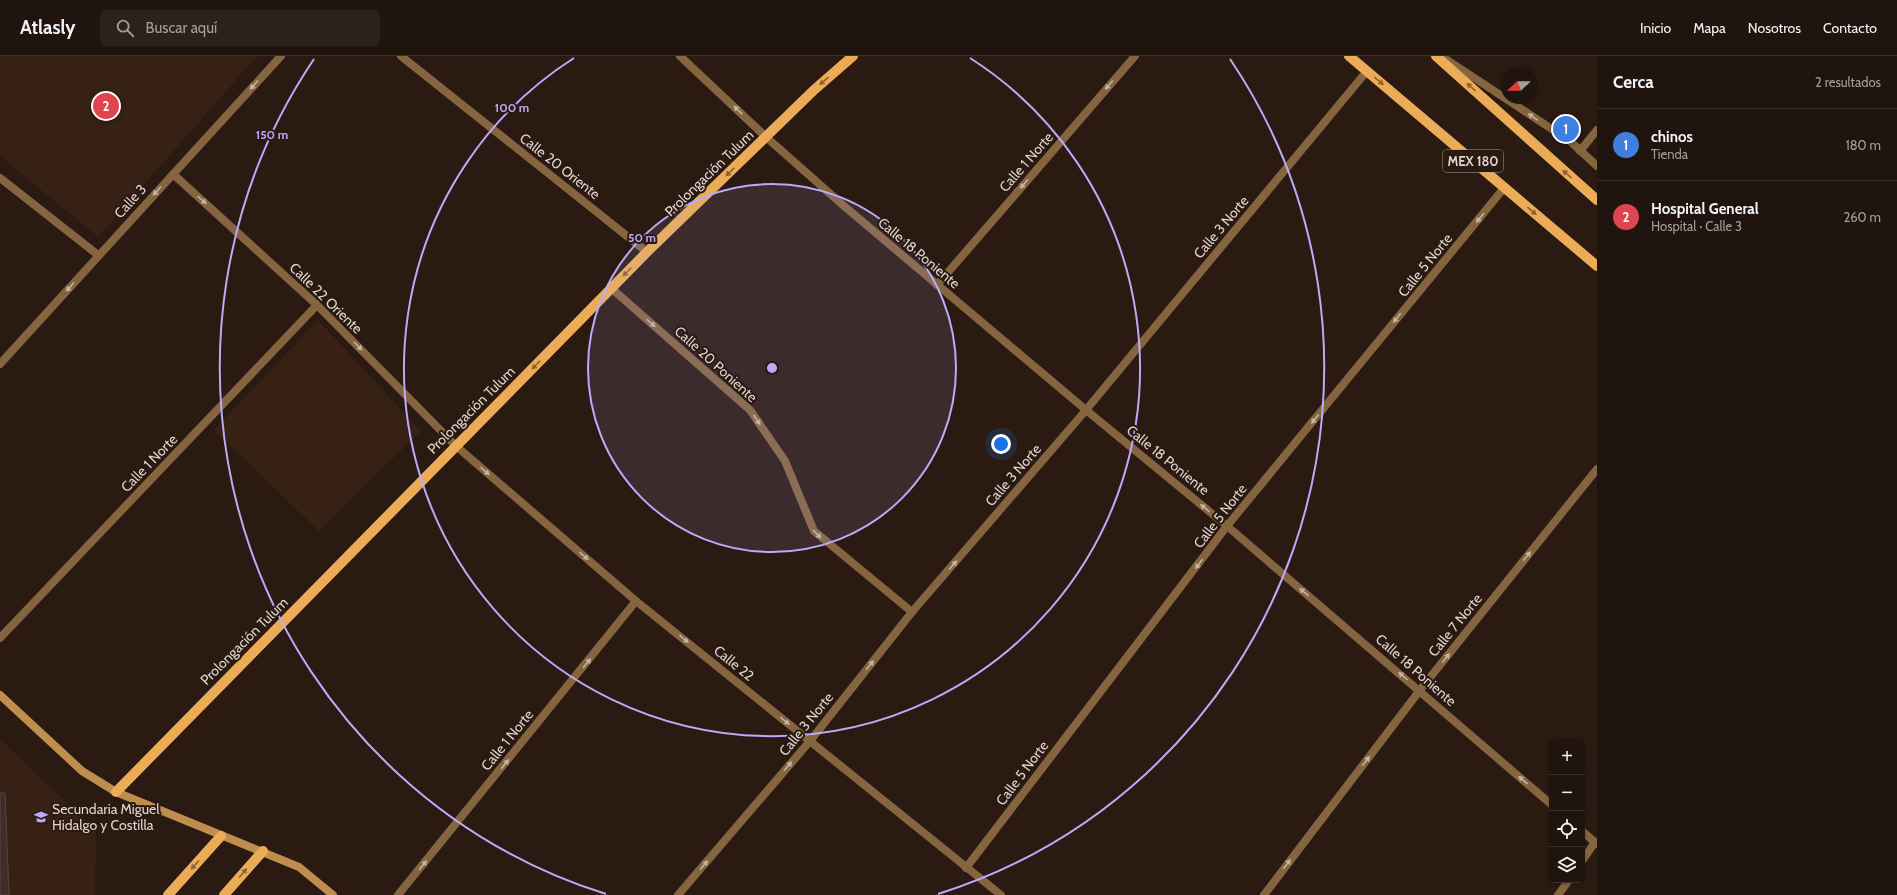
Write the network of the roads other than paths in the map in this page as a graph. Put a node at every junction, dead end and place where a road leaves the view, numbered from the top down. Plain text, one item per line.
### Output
1 (281, 56) edge
2 (400, 56) edge
3 (680, 56) edge
4 (854, 56) edge
5 (1135, 56) edge
6 (1349, 56) edge
7 (1436, 56) edge
8 (1441, 56) edge
9 (1367, 71) junction
10 (1597, 130) edge
11 (766, 137) junction
12 (1580, 151) junction
13 (1597, 166) edge
14 (173, 174) junction
15 (0, 178) edge
16 (1504, 188) junction
17 (1597, 200) edge
18 (647, 252) junction
19 (98, 256) junction
20 (1597, 266) edge
21 (937, 285) junction
22 (611, 288) junction
23 (317, 305) junction
24 (0, 364) edge
25 (1086, 410) junction
26 (456, 446) junction
27 (1597, 469) edge
28 (1228, 526) junction
29 (636, 601) junction
30 (912, 612) junction
31 (0, 638) edge
32 (1420, 690) junction
33 (0, 695) edge
34 (810, 741) junction
35 (116, 792) junction
36 (1549, 802) edge
37 (1585, 834) edge
38 (221, 836) junction
39 (1596, 843) edge
40 (263, 851) junction
41 (1585, 857) edge
42 (966, 868) junction
43 (1567, 883) edge
44 (168, 895) edge
45 (224, 895) edge
46 (333, 895) edge
47 (398, 895) edge
48 (678, 895) edge
49 (1001, 895) edge
50 (1264, 895) edge
51 (1558, 895) edge

1 -> 14 street, Calle 3
2 - 18 street, Calle 20 Oriente
11 -> 3 street, Calle 18 Poniente
4 -> 11 main road, Prolongación Tulum
5 -> 21 street, Calle 1 Norte
6 - 9 main road, MEX 180
17 -> 7 main road
12 -> 8 street
9 -> 16 main road, MEX 180
9 - 25 street, Calle 3 Norte
10 - 12 street
11 -> 18 main road, Prolongación Tulum
11 - 21 street, Calle 18 Poniente
12 - 13 street
14 -> 19 street, Calle 3
14 -> 23 street, Calle 22 Oriente
15 - 19 street
16 -> 20 main road, MEX 180
16 -> 28 street, Calle 5 Norte
18 -> 22 main road, Prolongación Tulum
19 -> 24 street, Calle 3
21 - 25 street, Calle 18 Poniente
22 -> 26 main road, Prolongación Tulum
22 -> 30 street, Calle 20 Poniente
23 -> 26 street, Calle 22 Oriente
23 - 31 street, Calle 1 Norte
28 -> 25 street, Calle 18 Poniente
30 -> 25 street, Calle 3 Norte
26 -> 29 street, Calle 22
26 - 35 main road, Prolongación Tulum
32 -> 27 street, Calle 7 Norte
32 -> 28 street, Calle 18 Poniente
28 -> 42 street, Calle 5 Norte
29 -> 34 street, Calle 22
47 -> 29 street, Calle 1 Norte
34 -> 30 street, Calle 3 Norte
36 -> 32 street, Calle 18 Poniente
50 -> 32 street, Calle 7 Norte
33 - 35 main road
34 - 42 street, Calle 22
48 -> 34 street, Calle 3 Norte
35 - 38 main road
37 - 39 street
38 - 40 main road
38 -> 44 main road
39 - 41 street
45 -> 40 main road
40 - 46 main road
42 - 49 street, Calle 22
43 - 51 street

